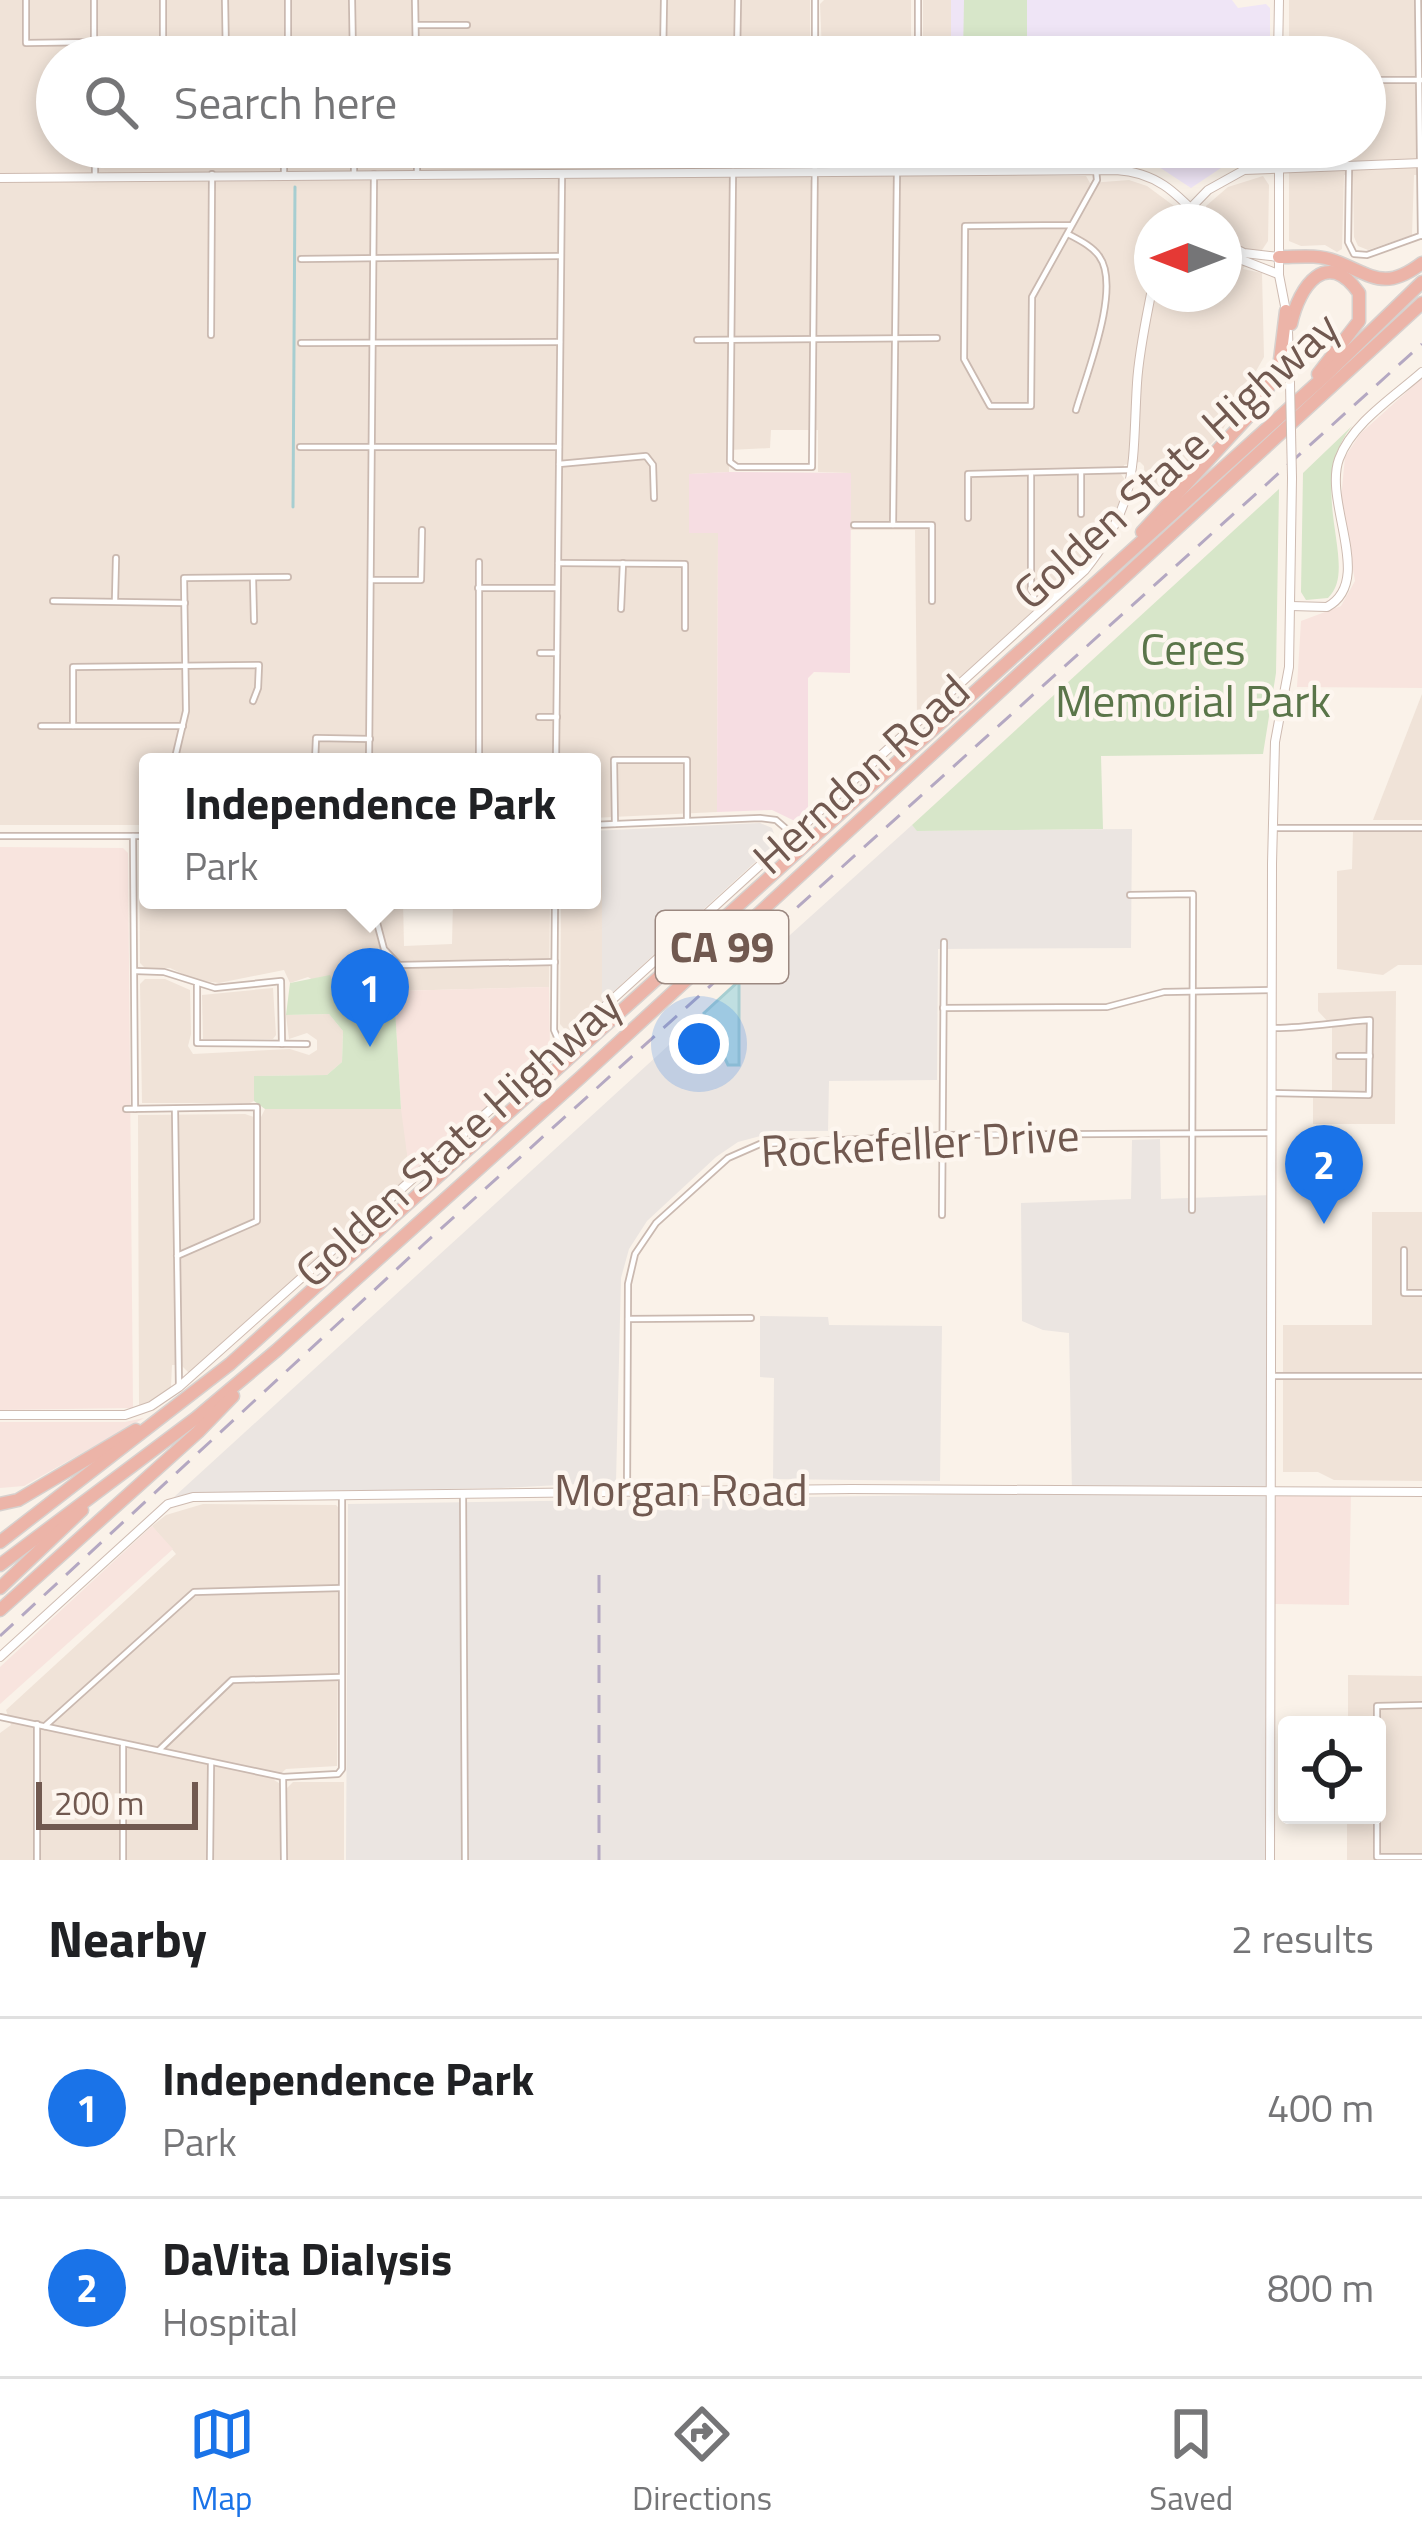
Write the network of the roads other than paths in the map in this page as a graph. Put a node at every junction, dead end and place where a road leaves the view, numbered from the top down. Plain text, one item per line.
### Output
1 (26, 0) edge
2 (94, 0) edge
3 (163, 0) edge
4 (225, 0) edge
5 (288, 0) edge
6 (352, 0) edge
7 (416, 0) edge
8 (664, 0) edge
9 (737, 0) edge
10 (815, 0) edge
11 (918, 0) edge
12 (1279, 0) edge
13 (1418, 0) edge
14 (416, 25) junction
15 (467, 25) dead end
16 (94, 36) edge
17 (163, 36) edge
18 (226, 36) edge
19 (288, 36) edge
20 (353, 36) edge
21 (416, 36) edge
22 (663, 36) edge
23 (737, 36) edge
24 (815, 36) edge
25 (918, 36) edge
26 (1278, 36) edge
27 (36, 43) edge
28 (1386, 80) edge
29 (1420, 80) edge
30 (1386, 163) edge
31 (1420, 163) edge
32 (95, 168) edge
33 (284, 168) edge
34 (354, 168) edge
35 (417, 168) edge
36 (1264, 168) edge
37 (1279, 168) edge
38 (1348, 168) edge
39 (897, 170) junction
40 (1096, 170) junction
41 (733, 171) junction
42 (815, 171) junction
43 (562, 172) junction
44 (284, 173) junction
45 (417, 173) junction
46 (212, 174) junction
47 (354, 174) junction
48 (374, 174) junction
49 (95, 176) junction
50 (0, 178) edge
51 (1185, 204) edge
52 (1194, 204) edge
53 (1071, 226) junction
54 (1066, 233) junction
55 (1421, 236) edge
56 (1242, 252) edge
57 (561, 256) junction
58 (373, 257) junction
59 (1279, 257) junction
60 (301, 259) dead end
61 (1242, 259) edge
62 (1422, 263) edge
63 (1279, 275) junction
64 (1422, 282) edge
65 (1422, 307) edge
66 (1286, 311) junction
67 (1148, 312) edge
68 (212, 335) dead end
69 (1289, 337) junction
70 (896, 338) junction
71 (937, 338) dead end
72 (814, 339) junction
73 (698, 340) dead end
74 (731, 340) junction
75 (560, 342) junction
76 (301, 343) dead end
77 (372, 343) junction
78 (1422, 372) edge
79 (1306, 392) junction
80 (1076, 410) dead end
81 (300, 447) dead end
82 (372, 447) junction
83 (559, 447) junction
84 (559, 464) junction
85 (1134, 469) junction
86 (1081, 472) junction
87 (1031, 473) junction
88 (654, 498) dead end
89 (1082, 514) dead end
90 (968, 518) dead end
91 (854, 525) dead end
92 (893, 525) junction
93 (422, 530) dead end
94 (116, 558) dead end
95 (479, 562) dead end
96 (623, 562) junction
97 (558, 563) junction
98 (253, 577) junction
99 (288, 577) dead end
100 (371, 580) junction
101 (1096, 581) junction
102 (478, 588) junction
103 (558, 588) junction
104 (53, 601) dead end
105 (932, 601) dead end
106 (115, 602) junction
107 (185, 603) junction
108 (1291, 606) junction
109 (621, 609) dead end
110 (1040, 611) junction
111 (254, 621) dead end
112 (685, 628) dead end
113 (540, 653) dead end
114 (557, 653) junction
115 (186, 666) junction
116 (253, 701) dead end
117 (538, 717) dead end
118 (556, 717) junction
119 (41, 726) dead end
120 (73, 726) junction
121 (183, 726) junction
122 (370, 739) junction
123 (174, 753) edge
124 (315, 753) edge
125 (370, 753) edge
126 (479, 753) edge
127 (556, 753) edge
128 (687, 820) junction
129 (615, 824) junction
130 (601, 825) edge
131 (1422, 827) edge
132 (1273, 828) junction
133 (0, 836) edge
134 (133, 836) junction
135 (139, 836) edge
136 (794, 836) junction
137 (1130, 896) dead end
138 (373, 909) edge
139 (555, 909) edge
140 (944, 943) dead end
141 (554, 962) junction
142 (136, 971) junction
143 (197, 985) junction
144 (1272, 990) junction
145 (1193, 992) junction
146 (944, 1008) junction
147 (1272, 1028) junction
148 (282, 1044) junction
149 (307, 1044) dead end
150 (561, 1046) junction
151 (1339, 1056) dead end
152 (1370, 1056) junction
153 (1271, 1093) junction
154 (126, 1109) dead end
155 (135, 1109) junction
156 (175, 1109) junction
157 (1192, 1133) junction
158 (1270, 1133) junction
159 (943, 1135) junction
160 (1192, 1210) dead end
161 (943, 1215) dead end
162 (1404, 1250) dead end
163 (177, 1256) junction
164 (1422, 1293) edge
165 (751, 1318) dead end
166 (628, 1319) junction
167 (277, 1349) junction
168 (1271, 1376) junction
169 (1422, 1376) edge
170 (179, 1387) junction
171 (175, 1410) junction
172 (0, 1414) edge
173 (140, 1458) junction
174 (627, 1490) junction
175 (1271, 1490) junction
176 (1422, 1492) edge
177 (463, 1493) junction
178 (342, 1495) junction
179 (0, 1504) edge
180 (0, 1541) edge
181 (0, 1565) edge
182 (0, 1588) edge
183 (342, 1588) junction
184 (0, 1610) edge
185 (0, 1657) edge
186 (342, 1678) junction
187 (1422, 1705) edge
188 (1377, 1716) edge
189 (0, 1717) edge
190 (41, 1725) junction
191 (123, 1743) junction
192 (159, 1750) junction
193 (211, 1761) junction
194 (283, 1777) junction
195 (1377, 1824) edge
196 (1422, 1857) edge
197 (37, 1860) edge
198 (123, 1860) edge
199 (210, 1860) edge
200 (284, 1860) edge
201 (465, 1860) edge
202 (1270, 1860) edge

1 - 27 street
2 - 16 street
3 - 17 street
4 - 18 street
5 - 19 street
6 - 20 street
7 - 14 street
8 - 22 street
9 - 23 street
10 - 24 street
11 - 25 street
12 - 26 street
13 - 29 street
14 - 15 street
14 - 21 street
28 - 29 street
29 - 31 street
30 - 31 street
31 - 55 street
32 - 49 street
33 - 44 street
34 - 47 street
35 - 45 street
36 - 52 street
37 - 59 street
38 - 55 street
39 - 40 street
39 - 42 street
39 - 70 street
40 - 51 street
40 - 53 street
41 - 42 street
41 - 43 street
41 - 74 street
42 - 72 street
43 - 45 street
43 - 57 street
44 - 46 street
44 - 47 street
45 - 48 street
46 - 49 street
46 - 68 street
47 - 48 street
48 - 58 street
49 - 50 street
53 - 54 street
53 - 54 street
54 - 80 street
56 - 59 street
57 - 58 street
57 - 75 street
58 - 60 street
58 - 77 street
59 - 62 highway
59 - 63 street
61 - 63 street
63 - 66 street
64 - 79 highway, Golden State Highway / CA 99
65 - 167 highway, Golden State Highway / CA 99
66 - 69 street
66 - 101 highway
67 - 85 street, Herndon Road
69 - 79 highway
69 - 108 street, bridge
70 - 71 street
70 - 72 street
70 - 92 street
72 - 74 street
72 - 74 street
73 - 74 street
75 - 77 street
75 - 83 street
76 - 77 street
77 - 82 street
78 - 108 street
79 - 101 highway, Golden State Highway / CA 99
81 - 82 street
82 - 83 street
82 - 100 street
83 - 84 street
84 - 88 street
84 - 97 street
85 - 86 street
85 - 110 street, Herndon Road
86 - 87 street
86 - 89 street
87 - 90 street
87 - 110 street
91 - 92 street
92 - 105 street
93 - 100 street
94 - 106 street
95 - 102 street
96 - 97 street
96 - 109 street
96 - 112 street
97 - 103 street
98 - 99 street
98 - 107 street
98 - 111 street
100 - 122 street
101 - 171 highway, Golden State Highway / CA 99
102 - 103 street
102 - 126 street
103 - 114 street
104 - 106 street
106 - 107 street
107 - 115 street
108 - 132 street
110 - 136 street, Herndon Road
113 - 114 street
114 - 118 street
115 - 116 street
115 - 120 street
115 - 121 street
117 - 118 street
118 - 127 street
119 - 120 street
120 - 121 street
121 - 123 street
122 - 124 street
122 - 125 street
128 - 129 street
128 - 129 street
128 - 136 street
129 - 130 street
131 - 132 street
132 - 144 street
133 - 134 street
134 - 135 street
134 - 142 street
136 - 150 street, Herndon Road
137 - 145 street
138 - 141 street
139 - 141 street
140 - 146 street
141 - 150 street
142 - 143 street
142 - 155 street
143 - 148 street
143 - 148 street
144 - 145 street
144 - 147 street
145 - 146 street
145 - 157 street
146 - 159 street
147 - 152 street
147 - 153 street
148 - 149 street
150 - 170 street, Herndon Road
151 - 152 street
152 - 153 street
153 - 158 street
154 - 155 street
155 - 156 street
156 - 163 street
156 - 163 street
157 - 158 street, Rockefeller Drive
157 - 159 street, Rockefeller Drive
157 - 160 street
158 - 168 street
159 - 161 street
159 - 166 street, Rockefeller Drive
162 - 164 street
163 - 170 street
165 - 166 street
166 - 174 street, Rockefeller Drive
167 - 173 highway, Golden State Highway / CA 99
167 - 184 highway
168 - 169 street
168 - 175 street
170 - 172 street, Herndon Road
171 - 179 highway
171 - 180 highway, Golden State Highway / CA 99
173 - 181 highway, Golden State Highway / CA 99
173 - 182 highway
174 - 175 street, Morgan Road
174 - 177 street, Morgan Road
175 - 176 street, Morgan Road
175 - 202 street
177 - 178 street, Morgan Road
177 - 201 street
178 - 183 street
178 - 185 street, Morgan Road
183 - 186 street
183 - 190 street
186 - 192 street
186 - 194 street
187 - 188 street
189 - 190 street
190 - 191 street
190 - 197 street
191 - 192 street
191 - 198 street
192 - 193 street
193 - 194 street
193 - 199 street
194 - 200 street
195 - 196 street

